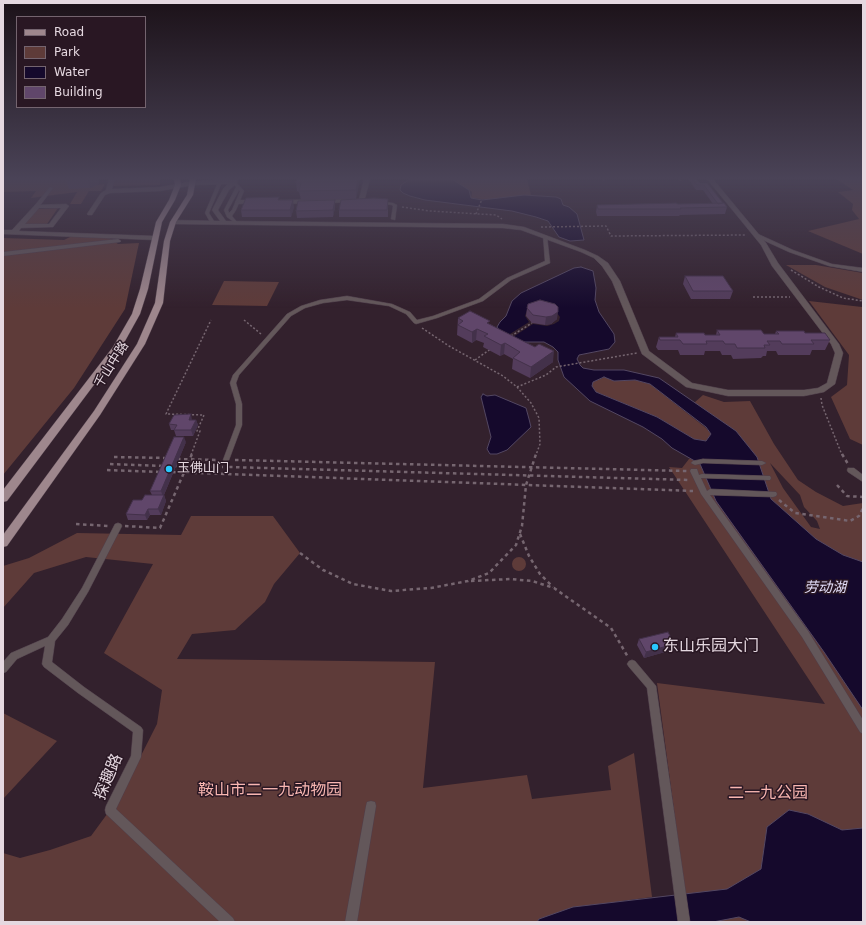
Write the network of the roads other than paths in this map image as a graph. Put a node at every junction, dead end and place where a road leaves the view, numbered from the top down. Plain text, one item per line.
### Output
1 (22, 222) edge
2 (54, 222) edge
3 (159, 222) edge
4 (173, 222) edge
5 (246, 222) edge
6 (746, 222) edge
7 (19, 226) junction
8 (3, 232) edge
9 (14, 232) junction
10 (756, 235) junction
11 (545, 236) junction
12 (139, 238) junction
13 (155, 238) junction
14 (3, 254) edge
15 (863, 270) edge
16 (226, 460) road end
17 (762, 463) dead end
18 (851, 470) road end
19 (700, 478) junction
20 (768, 478) dead end
21 (863, 479) edge
22 (707, 492) junction
23 (773, 494) road end
24 (3, 498) edge
25 (118, 526) road end
26 (3, 543) edge
27 (51, 640) junction
28 (632, 664) road end
29 (3, 669) edge
30 (863, 729) edge
31 (371, 806) dead end
32 (229, 922) edge
33 (351, 922) edge
34 (684, 922) edge

1 - 7 street
2 - 7 street
3 - 13 main road, 千山中路
4 - 26 main road, 千山中路
5 - 11 street
6 - 10 street
7 - 9 street
8 - 9 street
9 - 12 street
10 - 11 street
10 - 15 lane
11 - 16 lane
12 - 13 street
12 - 14 street
13 - 24 main road, 千山中路
17 - 19 lane
18 - 21 lane
19 - 20 lane
19 - 22 lane
22 - 23 lane
22 - 30 lane
25 - 27 lane
27 - 29 lane
27 - 32 lane, 探趣路
28 - 34 lane
31 - 33 lane

